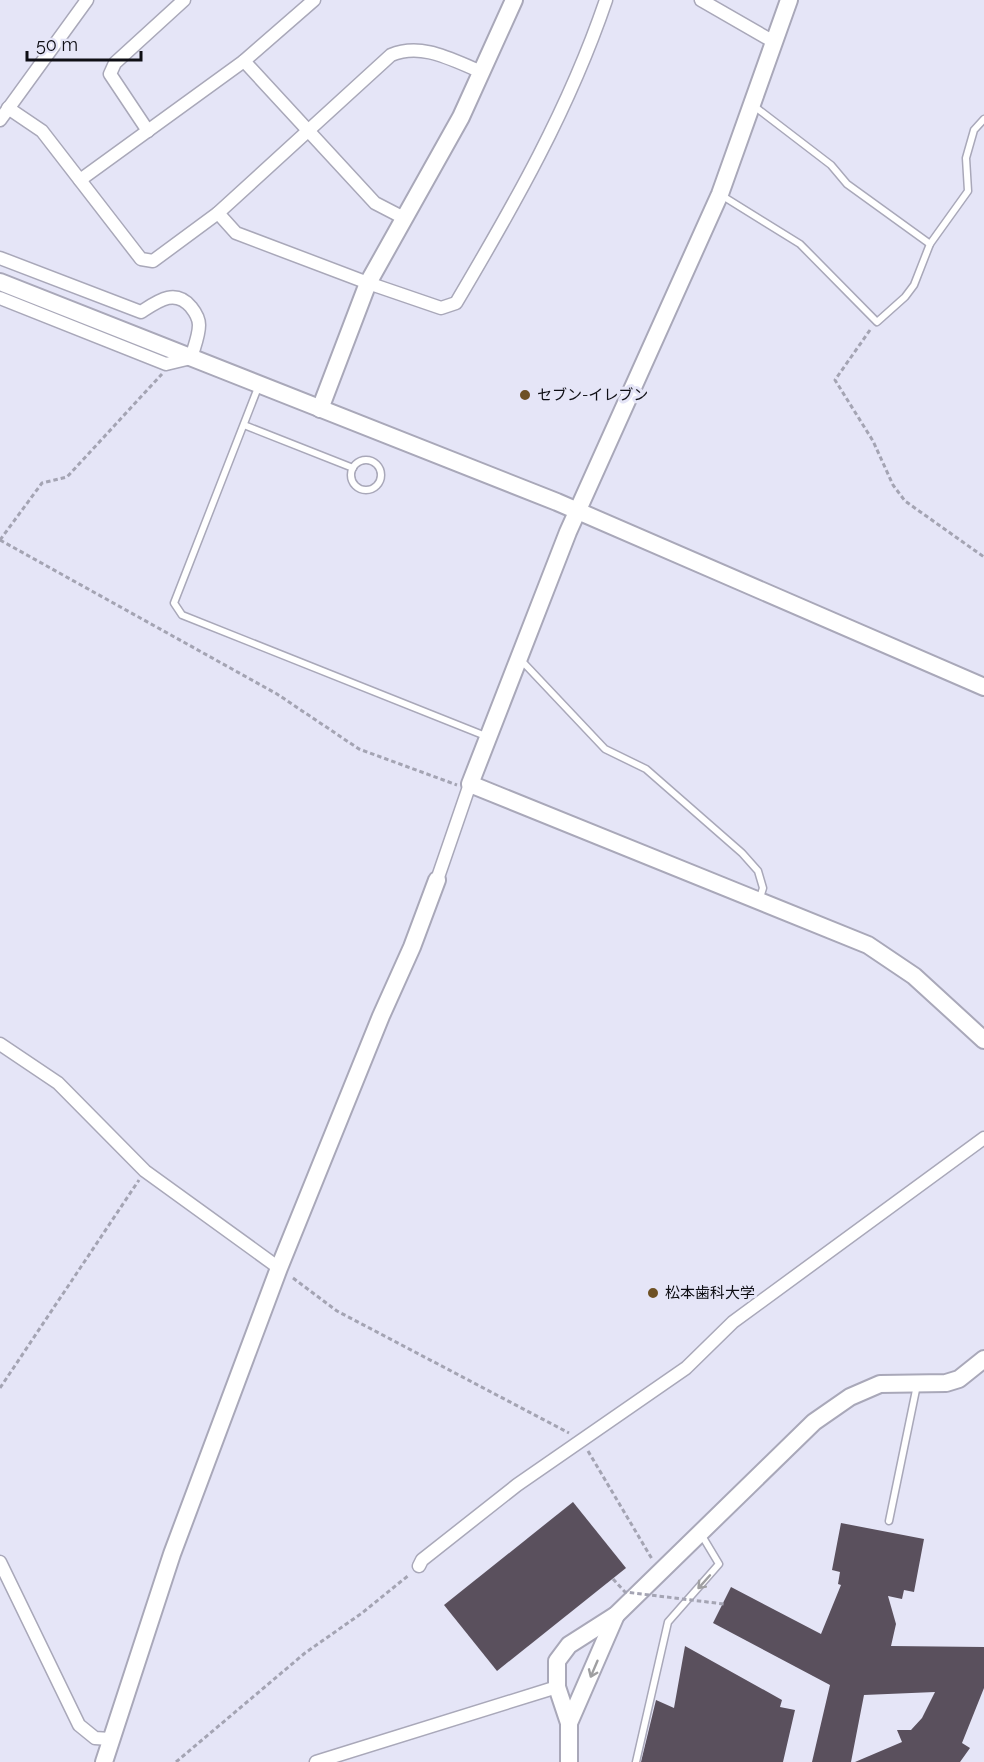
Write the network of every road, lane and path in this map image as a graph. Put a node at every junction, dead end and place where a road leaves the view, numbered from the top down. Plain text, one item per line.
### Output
1 (87, 0) edge
2 (184, 0) edge
3 (314, 0) edge
4 (514, 0) edge
5 (606, 0) edge
6 (701, 0) edge
7 (789, 0) edge
8 (774, 42) junction
9 (244, 61) junction
10 (482, 72) junction
11 (753, 105) junction
12 (8, 108) junction
13 (984, 119) edge
14 (0, 120) edge
15 (308, 130) junction
16 (148, 131) junction
17 (80, 180) junction
18 (720, 194) junction
19 (218, 213) junction
20 (402, 217) junction
21 (930, 244) junction
22 (0, 258) edge
23 (0, 282) edge
24 (368, 283) junction
25 (0, 298) edge
26 (876, 322) junction
27 (191, 358) junction
28 (166, 364) junction
29 (259, 384) junction
30 (320, 409) junction
31 (244, 425) junction
32 (353, 468) junction
33 (579, 512) junction
34 (0, 540) edge
35 (984, 557) edge
36 (518, 657) junction
37 (984, 687) edge
38 (488, 737) junction
39 (470, 784) junction
40 (436, 880) joint
41 (759, 902) junction
42 (984, 1040) edge
43 (0, 1044) edge
44 (984, 1138) edge
45 (145, 1172) junction
46 (279, 1268) junction
47 (984, 1359) edge
48 (917, 1384) junction
49 (0, 1388) edge
50 (580, 1439) junction
51 (889, 1521) dead end
52 (701, 1534) junction
53 (0, 1562) edge
54 (419, 1566) joint
55 (660, 1572) junction
56 (613, 1579) dead end
57 (724, 1604) dead end
58 (616, 1615) junction
59 (557, 1687) junction
60 (569, 1723) junction
61 (110, 1739) junction
62 (104, 1762) edge
63 (176, 1762) edge
64 (316, 1762) edge
65 (569, 1762) edge
66 (636, 1762) edge

1 - 12 street
2 - 16 street
3 - 9 street
4 - 10 street
5 - 24 street
6 - 8 street
7 - 8 street
8 - 11 street
9 - 15 street
9 - 16 street
10 - 15 street
10 - 20 street
11 - 18 street
11 - 21 lane
12 - 14 street
12 - 17 street
13 - 21 lane
15 - 19 street
15 - 20 street
16 - 17 street
17 - 19 street
18 - 26 lane
18 - 33 street
19 - 24 street
20 - 24 street
21 - 26 lane
22 - 27 street
23 - 27 street
24 - 30 street
25 - 28 street
26 - 35 path
27 - 28 street
27 - 29 street
28 - 34 path
29 - 30 street
29 - 31 lane
30 - 33 street
31 - 32 lane
31 - 38 lane
32 - 32 lane
33 - 36 street
33 - 37 street
34 - 39 path
36 - 38 street
36 - 41 lane
38 - 39 street
39 - 40 street
39 - 41 street
40 - 46 street
41 - 42 street
43 - 45 street
44 - 50 street
45 - 46 street
45 - 49 path
46 - 50 path
46 - 61 street
47 - 48 street
48 - 51 lane
48 - 52 street
50 - 54 street
50 - 55 path
52 - 55 street
52 -> 66 lane
53 - 61 street
54 - 63 path
55 - 58 street
56 - 57 path, bridge
58 - 59 street
58 -> 60 street
59 - 60 street
59 - 64 street
60 - 65 street
61 - 62 street

